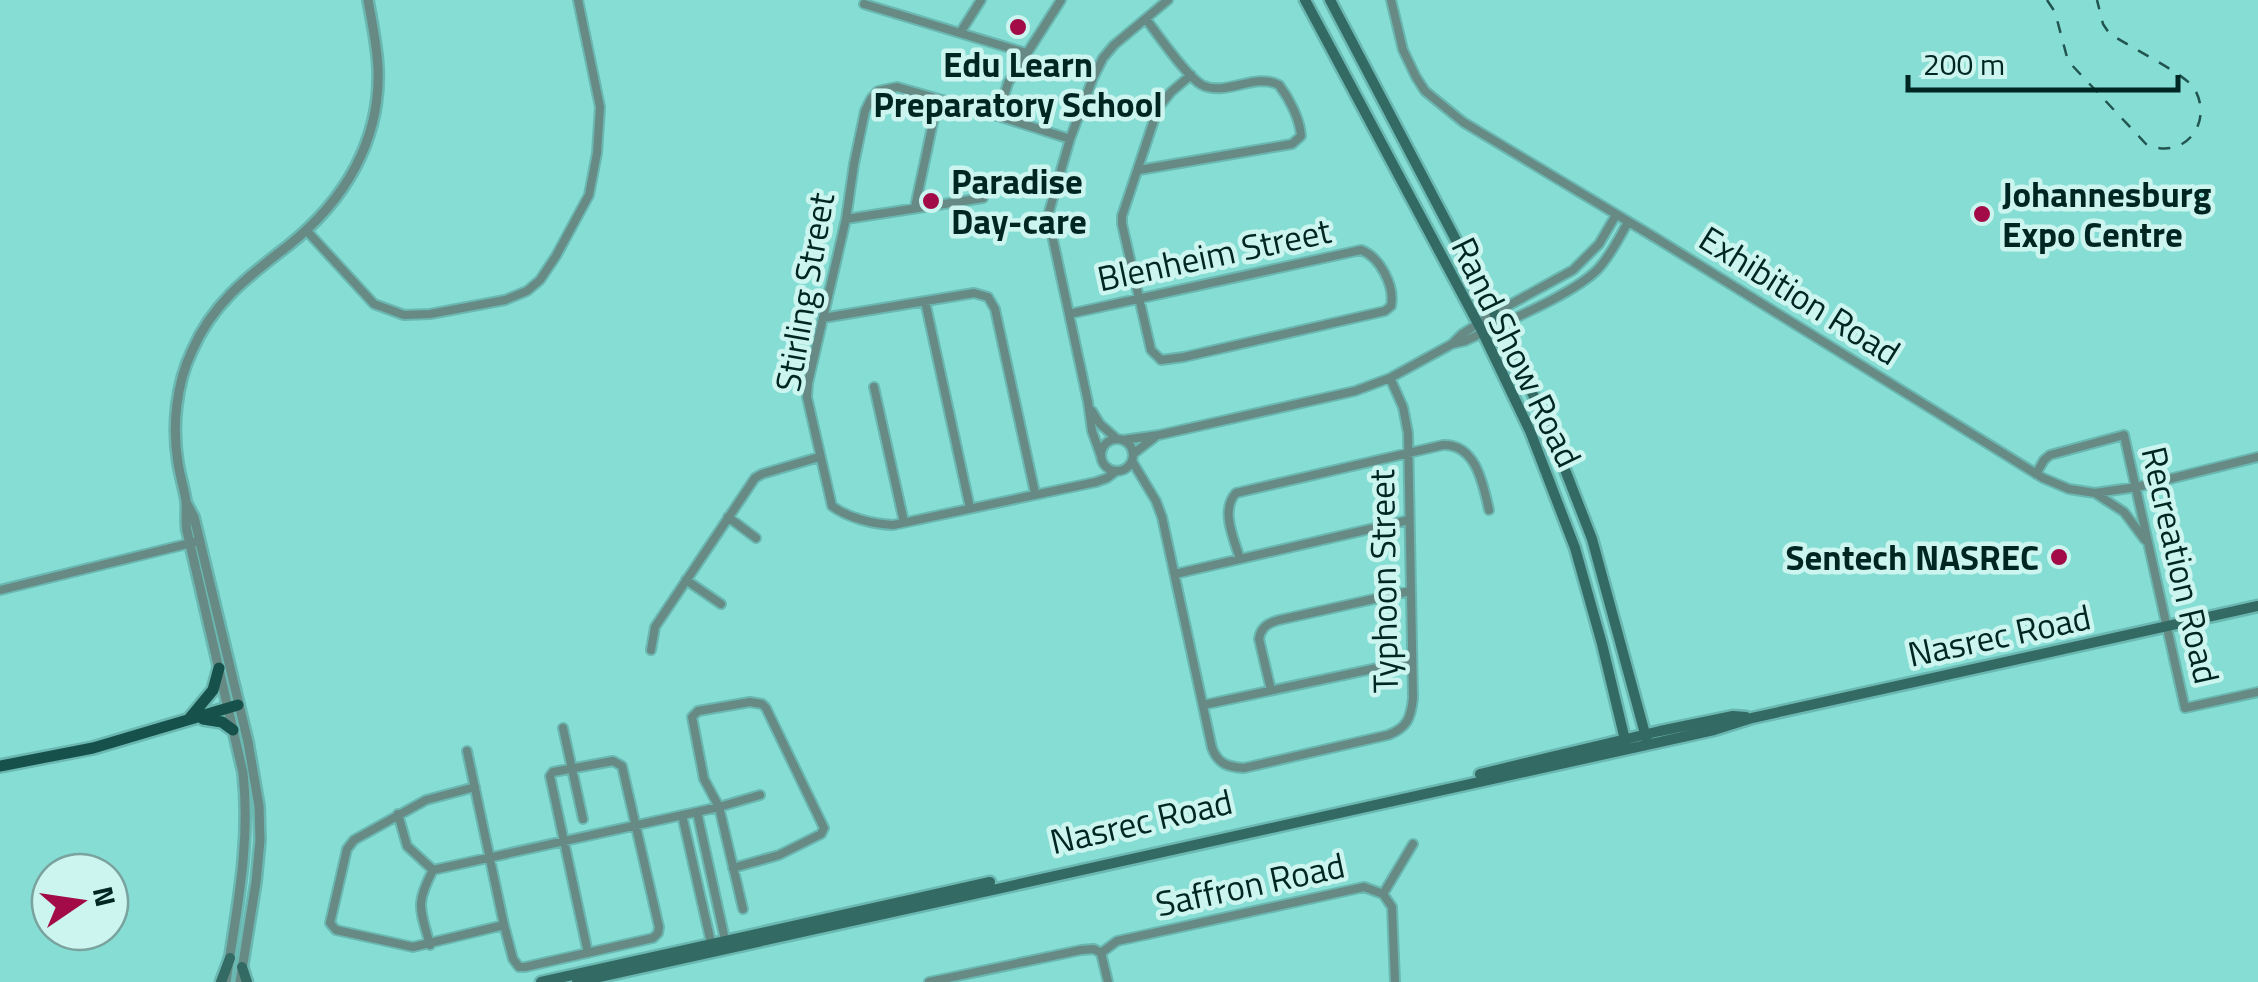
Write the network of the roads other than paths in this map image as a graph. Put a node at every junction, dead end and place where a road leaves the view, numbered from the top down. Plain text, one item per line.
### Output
1 (368, 0) edge
2 (578, 0) edge
3 (982, 0) edge
4 (1060, 0) edge
5 (1168, 0) edge
6 (1305, 0) edge
7 (1330, 0) edge
8 (1391, 0) edge
9 (864, 4) dead end
10 (1146, 20) junction
11 (960, 33) junction
12 (1026, 53) junction
13 (1191, 75) junction
14 (938, 99) junction
15 (998, 116) junction
16 (1070, 139) junction
17 (1138, 170) junction
18 (984, 198) dead end
19 (915, 208) junction
20 (1616, 214) junction
21 (846, 219) junction
22 (1628, 222) junction
23 (306, 230) junction
24 (1138, 299) junction
25 (924, 301) junction
26 (1069, 314) junction
27 (823, 318) junction
28 (1497, 318) junction
29 (1480, 328) junction
30 (1390, 378) junction
31 (874, 387) dead end
32 (1088, 402) junction
33 (1159, 435) junction
34 (1120, 440) junction
35 (1409, 453) junction
36 (819, 457) junction
37 (2258, 457) edge
38 (1102, 458) junction
39 (1133, 458) junction
40 (1119, 471) junction
41 (2036, 474) junction
42 (1083, 484) junction
43 (1146, 486) junction
44 (2137, 487) junction
45 (2095, 493) junction
46 (1036, 494) junction
47 (970, 508) junction
48 (1490, 510) dead end
49 (728, 518) junction
50 (1409, 520) junction
51 (904, 522) junction
52 (756, 538) dead end
53 (194, 542) junction
54 (2151, 553) junction
55 (1240, 559) junction
56 (1174, 574) junction
57 (686, 580) junction
58 (0, 590) edge
59 (1410, 591) junction
60 (721, 604) dead end
61 (2258, 606) edge
62 (2168, 626) junction
63 (651, 650) dead end
64 (1410, 661) junction
65 (219, 668) junction
66 (1271, 690) junction
67 (2258, 692) edge
68 (1203, 705) junction
69 (233, 706) junction
70 (189, 719) junction
71 (563, 728) dead end
72 (233, 730) junction
73 (1646, 739) junction
74 (1626, 744) junction
75 (467, 751) dead end
76 (0, 766) edge
77 (572, 768) junction
78 (476, 787) junction
79 (760, 794) dead end
80 (718, 807) junction
81 (697, 812) junction
82 (398, 814) junction
83 (682, 815) junction
84 (583, 819) dead end
85 (635, 825) junction
86 (563, 840) junction
87 (1413, 844) dead end
88 (491, 857) junction
89 (733, 868) junction
90 (433, 870) junction
91 (712, 877) junction
92 (697, 880) junction
93 (1383, 894) junction
94 (743, 910) dead end
95 (504, 925) junction
96 (430, 945) junction
97 (726, 945) junction
98 (712, 948) junction
99 (588, 953) junction
100 (1101, 953) junction
101 (230, 958) joint
102 (242, 967) joint
103 (224, 982) edge
104 (243, 982) edge
105 (541, 982) edge
106 (577, 982) edge
107 (930, 982) edge
108 (1108, 982) edge
109 (1396, 982) edge

1 - 23 street
2 - 23 street
3 - 11 street
4 - 12 street
5 - 10 street
6 - 29 main road, Rand Show Road
7 - 28 main road, Rand Show Road
8 - 20 street, Exhibition Road
9 - 11 street
10 - 13 street
10 - 16 street
11 - 12 street
12 - 15 street
13 - 17 street
13 - 17 street
14 - 15 street, Stirling Street
14 - 19 street
14 - 21 street, Stirling Street
15 - 16 street, Stirling Street
16 - 26 street
17 - 24 street
18 - 19 street
19 - 21 street
20 - 22 street, Exhibition Road
20 - 28 street
21 - 27 street, Stirling Street
22 - 28 street
22 - 41 street, Exhibition Road
23 - 53 street
24 - 24 street, Blenheim Street
24 - 26 street, Blenheim Street
25 - 27 street
25 - 46 street
25 - 47 street
26 - 32 street
27 - 36 street, Stirling Street
28 - 29 street
28 - 73 main road, Rand Show Road
29 - 30 street
29 - 74 main road, Rand Show Road
30 - 33 street
30 - 35 street, Typhoon Street
31 - 51 street
32 - 34 street
32 - 38 street
33 - 34 street
33 - 39 street
34 - 38 street
34 - 39 street
35 - 48 street
35 - 50 street, Typhoon Street
35 - 55 street
36 - 49 street
36 - 51 street, Stirling Street
37 - 44 street, Exhibition Road
38 - 40 street
38 - 42 street
39 - 40 street
39 - 43 street, Typhoon Street
40 - 42 street, Stirling Street
40 - 43 street
41 - 44 street, Recreation Road
41 - 45 street, Exhibition Road
42 - 46 street, Stirling Street
43 - 56 street, Typhoon Street
44 - 45 street, Exhibition Road
44 - 54 street, Recreation Road
45 - 54 street
46 - 47 street, Stirling Street
47 - 51 street, Stirling Street
49 - 52 street
49 - 57 street
50 - 55 street
50 - 59 street, Typhoon Street
53 - 58 street
53 - 65 street
53 - 69 street
54 - 62 street, Recreation Road
55 - 56 street
56 - 68 street, Typhoon Street
57 - 60 street
57 - 63 street
59 - 64 street, Typhoon Street
59 - 66 street
61 - 62 main road, Nasrec Road
62 - 67 street, Recreation Road
62 - 73 main road, Nasrec Road
64 - 66 street
64 - 68 street, Typhoon Street
65 - 69 street
65 - 70 main road
66 - 68 street
69 - 70 main road
69 - 72 street
69 - 102 street
70 - 72 main road
70 - 76 main road
71 - 77 street
72 - 101 street
73 - 74 main road, Nasrec Road
74 - 97 main road, Nasrec Road
75 - 78 street
77 - 84 street
77 - 85 street
77 - 86 street
78 - 82 street
78 - 88 street
79 - 80 street
80 - 81 street
80 - 89 street
80 - 89 street
81 - 83 street
81 - 91 street
82 - 90 street
82 - 96 street
83 - 85 street
83 - 92 street
85 - 86 street
85 - 99 street
86 - 88 street
86 - 99 street
87 - 93 street
88 - 90 street
88 - 95 street
89 - 94 street
90 - 96 street
91 - 92 street
91 - 97 street
92 - 98 street
93 - 100 street, Saffron Road
93 - 109 street, Saffron Road
95 - 96 street
95 - 99 street
97 - 98 main road, Nasrec Road
98 - 105 main road, Nasrec Road
98 - 106 main road, Nasrec Road
100 - 107 street, Saffron Road
100 - 108 street
101 - 103 main road
102 - 104 main road

